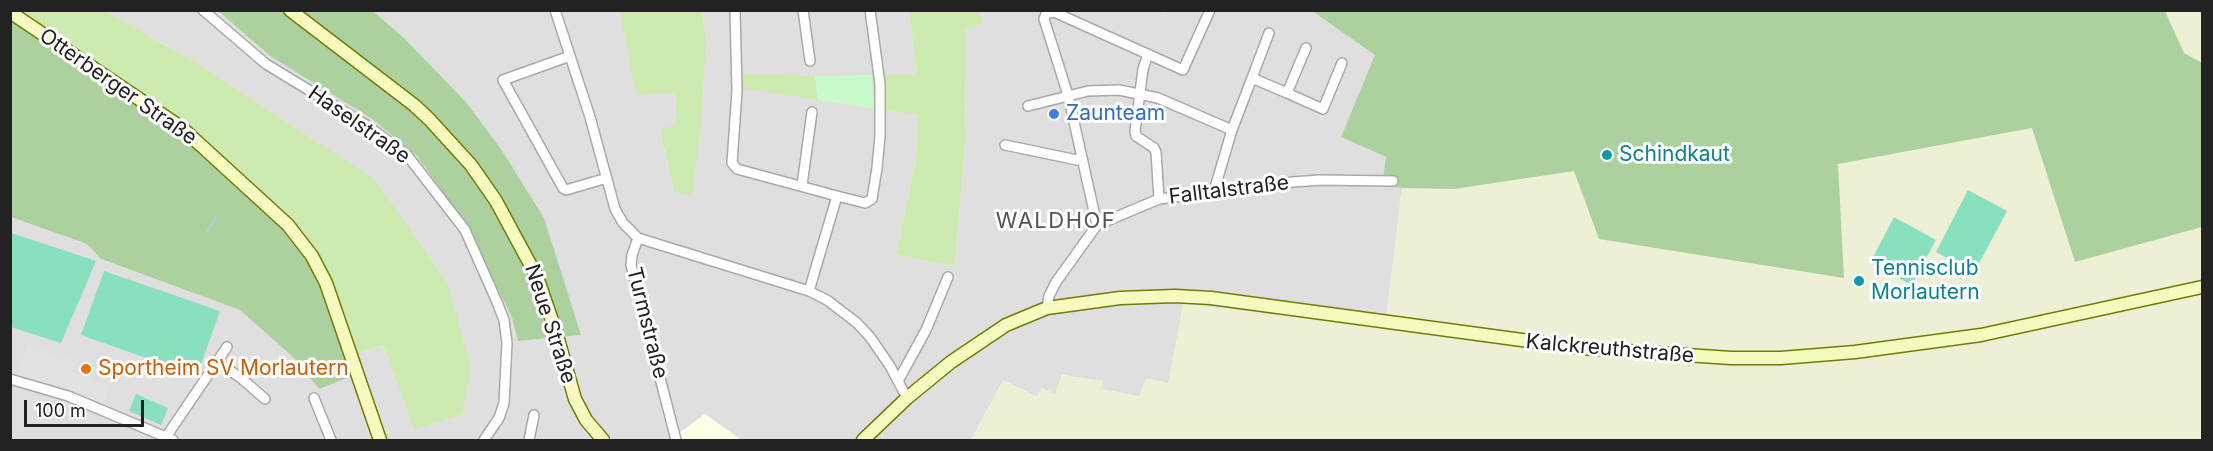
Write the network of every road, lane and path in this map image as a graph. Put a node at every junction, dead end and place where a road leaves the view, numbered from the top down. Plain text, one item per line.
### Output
1 (203, 10) edge
2 (290, 10) edge
3 (555, 10) edge
4 (735, 10) edge
5 (803, 10) edge
6 (870, 10) edge
7 (1210, 10) edge
8 (10, 12) edge
9 (1269, 33) dead end
10 (1306, 48) dead end
11 (1148, 54) junction
12 (570, 56) junction
13 (810, 61) dead end
14 (1342, 63) dead end
15 (1252, 78) junction
16 (1287, 93) junction
17 (1140, 94) junction
18 (1068, 95) junction
19 (1028, 106) dead end
20 (812, 112) dead end
21 (1232, 130) junction
22 (1005, 145) dead end
23 (1082, 161) junction
24 (607, 178) junction
25 (1394, 181) dead end
26 (802, 185) junction
27 (1215, 190) junction
28 (837, 196) junction
29 (1159, 199) junction
30 (1097, 225) junction
31 (638, 238) junction
32 (948, 277) dead end
33 (2202, 287) edge
34 (809, 291) junction
35 (1047, 308) junction
36 (227, 347) dead end
37 (217, 362) junction
38 (10, 379) edge
39 (898, 381) junction
40 (314, 398) dead end
41 (907, 398) junction
42 (265, 399) dead end
43 (534, 416) dead end
44 (148, 430) junction
45 (169, 439) edge
46 (143, 441) edge
47 (331, 441) edge
48 (380, 441) edge
49 (484, 441) edge
50 (529, 441) edge
51 (603, 441) edge
52 (676, 441) edge
53 (862, 441) edge

1 - 49 street, Haselstraße
2 - 51 street, Neue Straße
3 - 12 street, Turmstraße
4 - 26 street
5 - 13 street
6 - 28 street
7 - 11 street
8 - 48 street, Otterberger Straße
9 - 15 street
10 - 16 street
11 - 17 street
11 - 18 street
12 - 24 street, Turmstraße
12 - 24 street
14 - 16 street
15 - 16 street
15 - 21 street
17 - 18 street
17 - 21 street
17 - 29 street
18 - 19 street
18 - 23 street
20 - 26 street
21 - 27 street
22 - 23 street
23 - 30 street
24 - 31 street, Turmstraße
25 - 27 street, Falltalstraße
26 - 28 street
27 - 29 street, Falltalstraße
28 - 34 street
29 - 30 street, Falltalstraße
30 - 35 street
31 - 34 street
31 - 52 street, Turmstraße
32 - 39 street
33 - 35 street, Kalckreuthstraße
34 - 39 street
35 - 41 street, Kalckreuthstraße
36 - 37 street
37 - 42 street
37 - 45 street
38 - 44 street
39 - 41 street
40 - 47 street
41 - 53 street, Kalckreuthstraße
43 - 50 street
44 - 45 street
44 - 46 street

